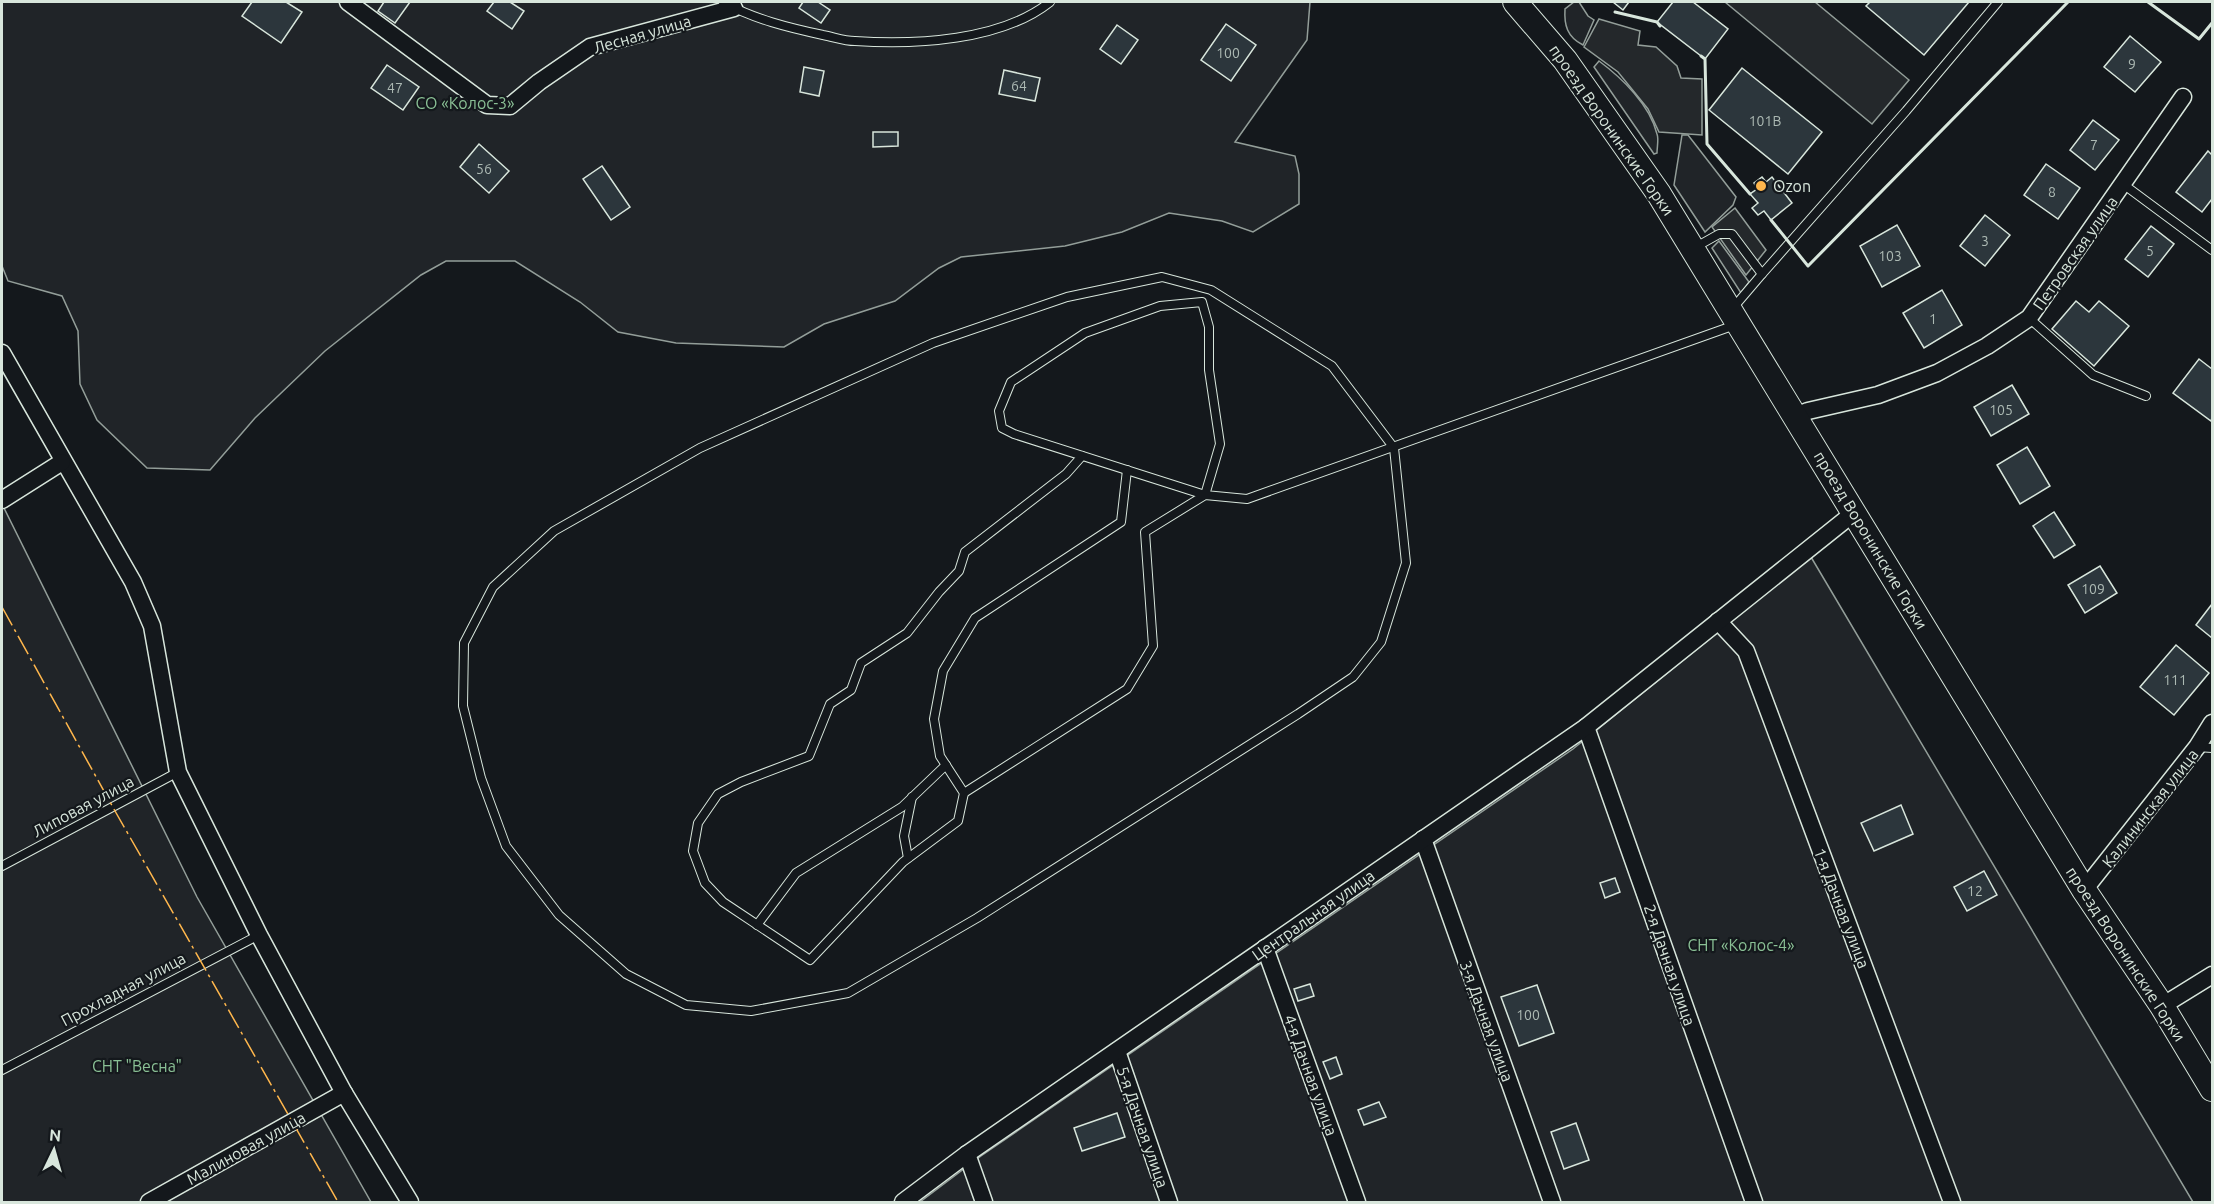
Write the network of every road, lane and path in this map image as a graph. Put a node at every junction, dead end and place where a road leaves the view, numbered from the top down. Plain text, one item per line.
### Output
1 (348, 2) edge
2 (1050, 2) edge
3 (1998, 2) edge
4 (729, 5) edge
5 (1523, 6) edge
6 (2183, 97) dead end
7 (2122, 184) junction
8 (1692, 249) junction
9 (2212, 250) edge
10 (1762, 274) junction
11 (1211, 290) junction
12 (1202, 302) junction
13 (1735, 317) junction
14 (2029, 318) junction
15 (2, 353) edge
16 (2146, 396) dead end
17 (1796, 416) junction
18 (1394, 448) junction
19 (1082, 456) junction
20 (62, 462) junction
21 (1127, 470) junction
22 (1205, 495) junction
23 (2, 500) edge
24 (1855, 512) junction
25 (1718, 621) junction
26 (2212, 723) edge
27 (1586, 727) junction
28 (2205, 748) edge
29 (945, 765) junction
30 (178, 772) junction
31 (964, 793) junction
32 (912, 797) junction
33 (1423, 839) junction
34 (908, 858) junction
35 (2, 866) edge
36 (2084, 890) junction
37 (758, 925) junction
38 (259, 935) junction
39 (1265, 948) junction
40 (2212, 975) edge
41 (2162, 1006) junction
42 (1117, 1051) junction
43 (2, 1070) edge
44 (2212, 1089) edge
45 (344, 1093) junction
46 (968, 1154) junction
47 (149, 1203) edge
48 (410, 1203) edge
49 (903, 1203) edge
50 (984, 1203) edge
51 (1169, 1203) edge
52 (1357, 1203) edge
53 (1552, 1203) edge
54 (1754, 1203) edge
55 (1952, 1203) edge

1 - 4 street, Лесная улица
2 - 4 lane
3 - 10 lane
5 - 8 street, проезд Воронинские Горки
6 - 7 street, Петровская улица
7 - 9 lane
7 - 14 street, Петровская улица
8 - 10 lane
8 - 13 street, проезд Воронинские Горки
10 - 13 lane
11 - 12 lane
11 - 18 lane
11 - 18 lane
12 - 19 lane
12 - 22 lane
13 - 17 street, проезд Воронинские Горки
13 - 18 lane
14 - 16 lane
14 - 17 street, Петровская улица
15 - 20 street
17 - 24 street, проезд Воронинские Горки
18 - 22 lane
19 - 21 lane
19 - 37 lane
20 - 23 street
20 - 30 street
21 - 22 lane
21 - 29 lane
22 - 31 lane
24 - 25 street, Центральная улица
24 - 36 street, проезд Воронинские Горки
25 - 27 street, Центральная улица
25 - 55 street, 1-я Дачная улица
26 - 28 street, Калининская улица
27 - 33 street, Центральная улица
27 - 54 street, 2-я Дачная улица
28 - 36 street, Калининская улица
29 - 31 lane
29 - 32 lane
30 - 35 lane, Липовая улица
30 - 38 street
31 - 34 lane
32 - 34 lane
32 - 37 lane
33 - 39 street, Центральная улица
33 - 53 street, 3-я Дачная улица
34 - 37 lane
36 - 41 street, проезд Воронинские Горки
38 - 43 lane, Прохладная улица
38 - 45 street
39 - 42 street, Центральная улица
39 - 52 street, 4-я Дачная улица
40 - 41 street
41 - 44 street, проезд Воронинские Горки
42 - 46 street, Центральная улица
42 - 51 street, 5-я Дачная улица
45 - 47 street, Малиновая улица
45 - 48 street
46 - 49 street, Центральная улица
46 - 50 street

